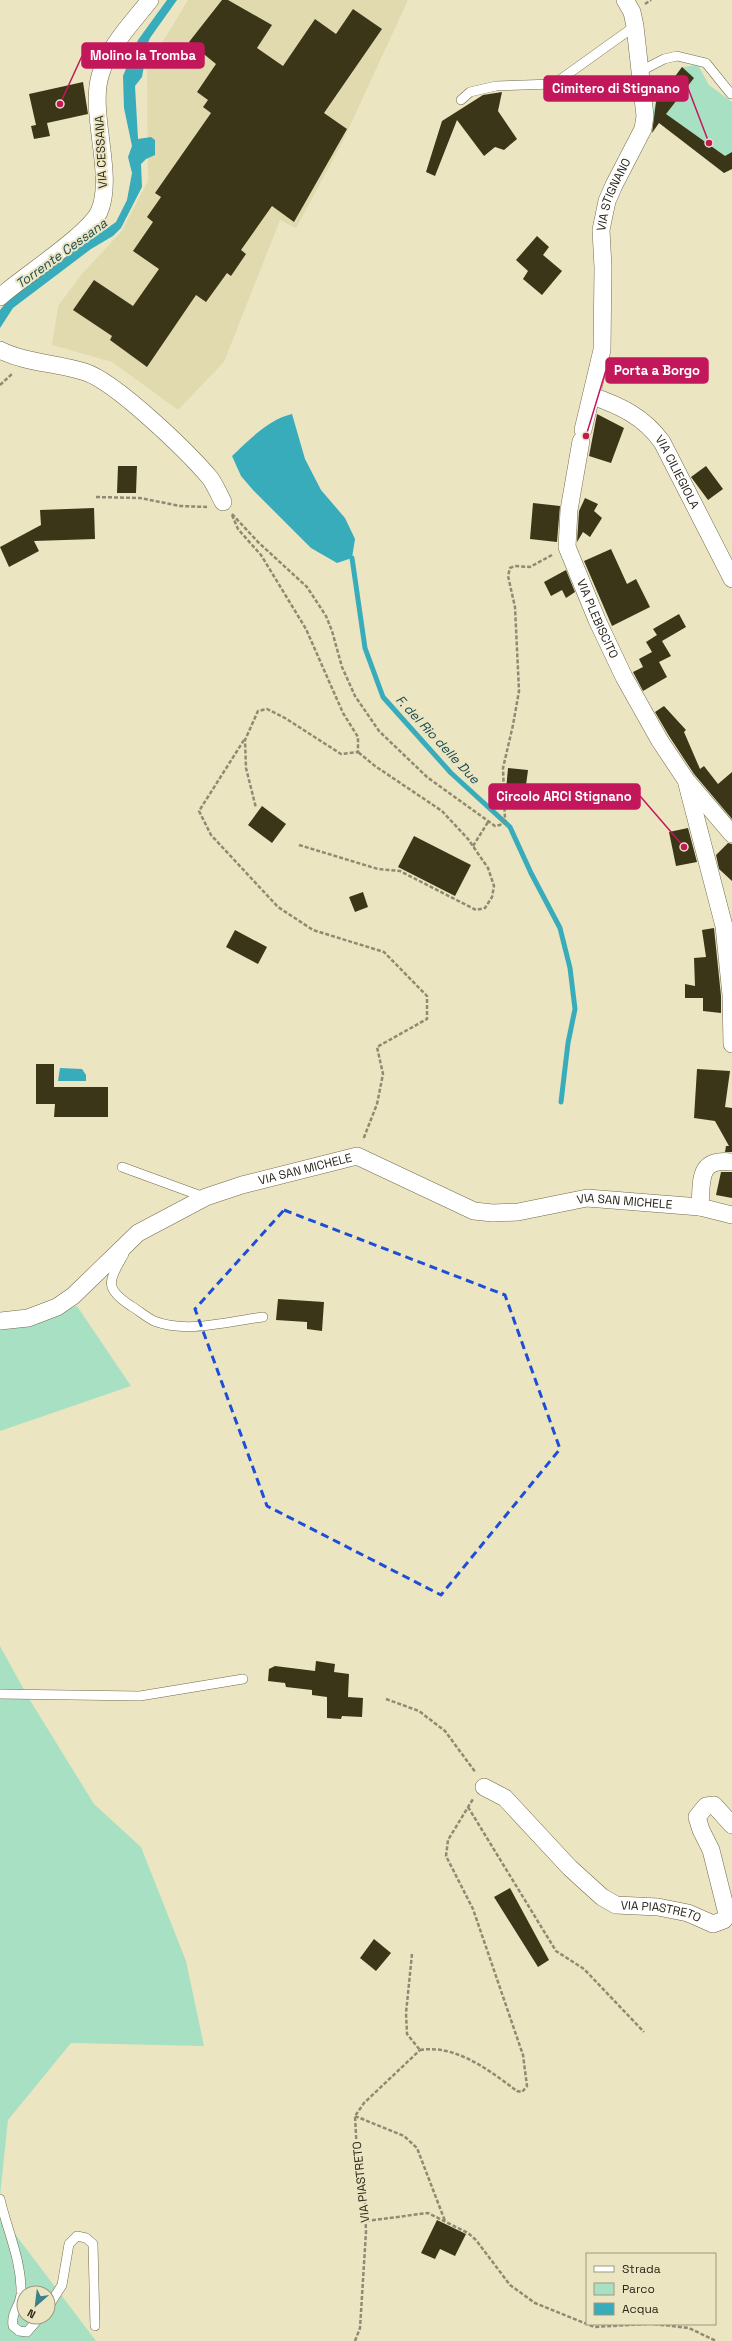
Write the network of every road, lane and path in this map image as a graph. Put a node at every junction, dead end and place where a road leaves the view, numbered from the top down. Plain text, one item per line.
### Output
1 (150, 0) edge
2 (625, 0) edge
3 (648, 0) edge
4 (651, 0) edge
5 (635, 26) junction
6 (639, 72) junction
7 (731, 94) dead end
8 (461, 100) dead end
9 (0, 297) edge
10 (0, 350) edge
11 (592, 396) junction
12 (96, 497) dead end
13 (226, 506) junction
14 (207, 507) dead end
15 (567, 547) junction
16 (732, 579) edge
17 (245, 740) junction
18 (358, 752) junction
19 (686, 780) junction
20 (256, 808) dead end
21 (488, 822) junction
22 (732, 834) edge
23 (299, 845) dead end
24 (473, 846) junction
25 (732, 1044) edge
26 (357, 1156) junction
27 (732, 1162) edge
28 (122, 1167) dead end
29 (206, 1197) junction
30 (700, 1207) junction
31 (732, 1214) edge
32 (131, 1240) junction
33 (263, 1317) dead end
34 (0, 1320) edge
35 (243, 1679) dead end
36 (0, 1694) edge
37 (386, 1699) dead end
38 (484, 1787) junction
39 (468, 1807) junction
40 (732, 1825) edge
41 (412, 1954) dead end
42 (644, 2032) dead end
43 (420, 2050) junction
44 (355, 2116) junction
45 (0, 2199) edge
46 (366, 2221) junction
47 (445, 2221) junction
48 (20, 2285) edge
49 (56, 2294) edge
50 (16, 2308) edge
51 (586, 2324) edge
52 (33, 2325) edge
53 (589, 2325) edge
54 (629, 2325) edge
55 (662, 2325) edge
56 (95, 2326) dead end
57 (355, 2341) edge
58 (716, 2341) edge

1 - 9 street, VIA CESSANA
2 - 5 street, VIA STIGNANO
3 - 4 path
5 - 6 street, VIA STIGNANO
5 - 8 lane
6 - 7 lane
6 - 11 street, VIA STIGNANO
10 - 13 street
11 - 15 street, VIA PLEBISCITO
11 - 16 street, VIA CILIEGIOLA
12 - 14 path
13 - 18 path
13 - 21 path
15 - 19 street, VIA PLEBISCITO
15 - 21 path
17 - 18 path
17 - 20 path
17 - 26 path
18 - 24 path
19 - 22 street
19 - 25 street
21 - 24 path
23 - 24 path
26 - 29 street, VIA SAN MICHELE
26 - 30 street, VIA SAN MICHELE
27 - 30 street
28 - 29 lane
29 - 32 street, VIA SAN MICHELE
30 - 31 street, VIA SAN MICHELE
32 - 33 lane
32 - 34 street, VIA SAN MICHELE
35 - 36 lane
37 - 38 path
38 - 39 path
38 - 40 street, VIA PIASTRETO
39 - 42 path
39 - 43 path
41 - 43 path
43 - 44 path
44 - 46 path, VIA PIASTRETO
44 - 47 path
45 - 48 lane
46 - 47 path
46 - 57 path, VIA PIASTRETO
47 - 51 path
49 - 56 lane
50 - 52 lane
53 - 54 path
55 - 58 path

